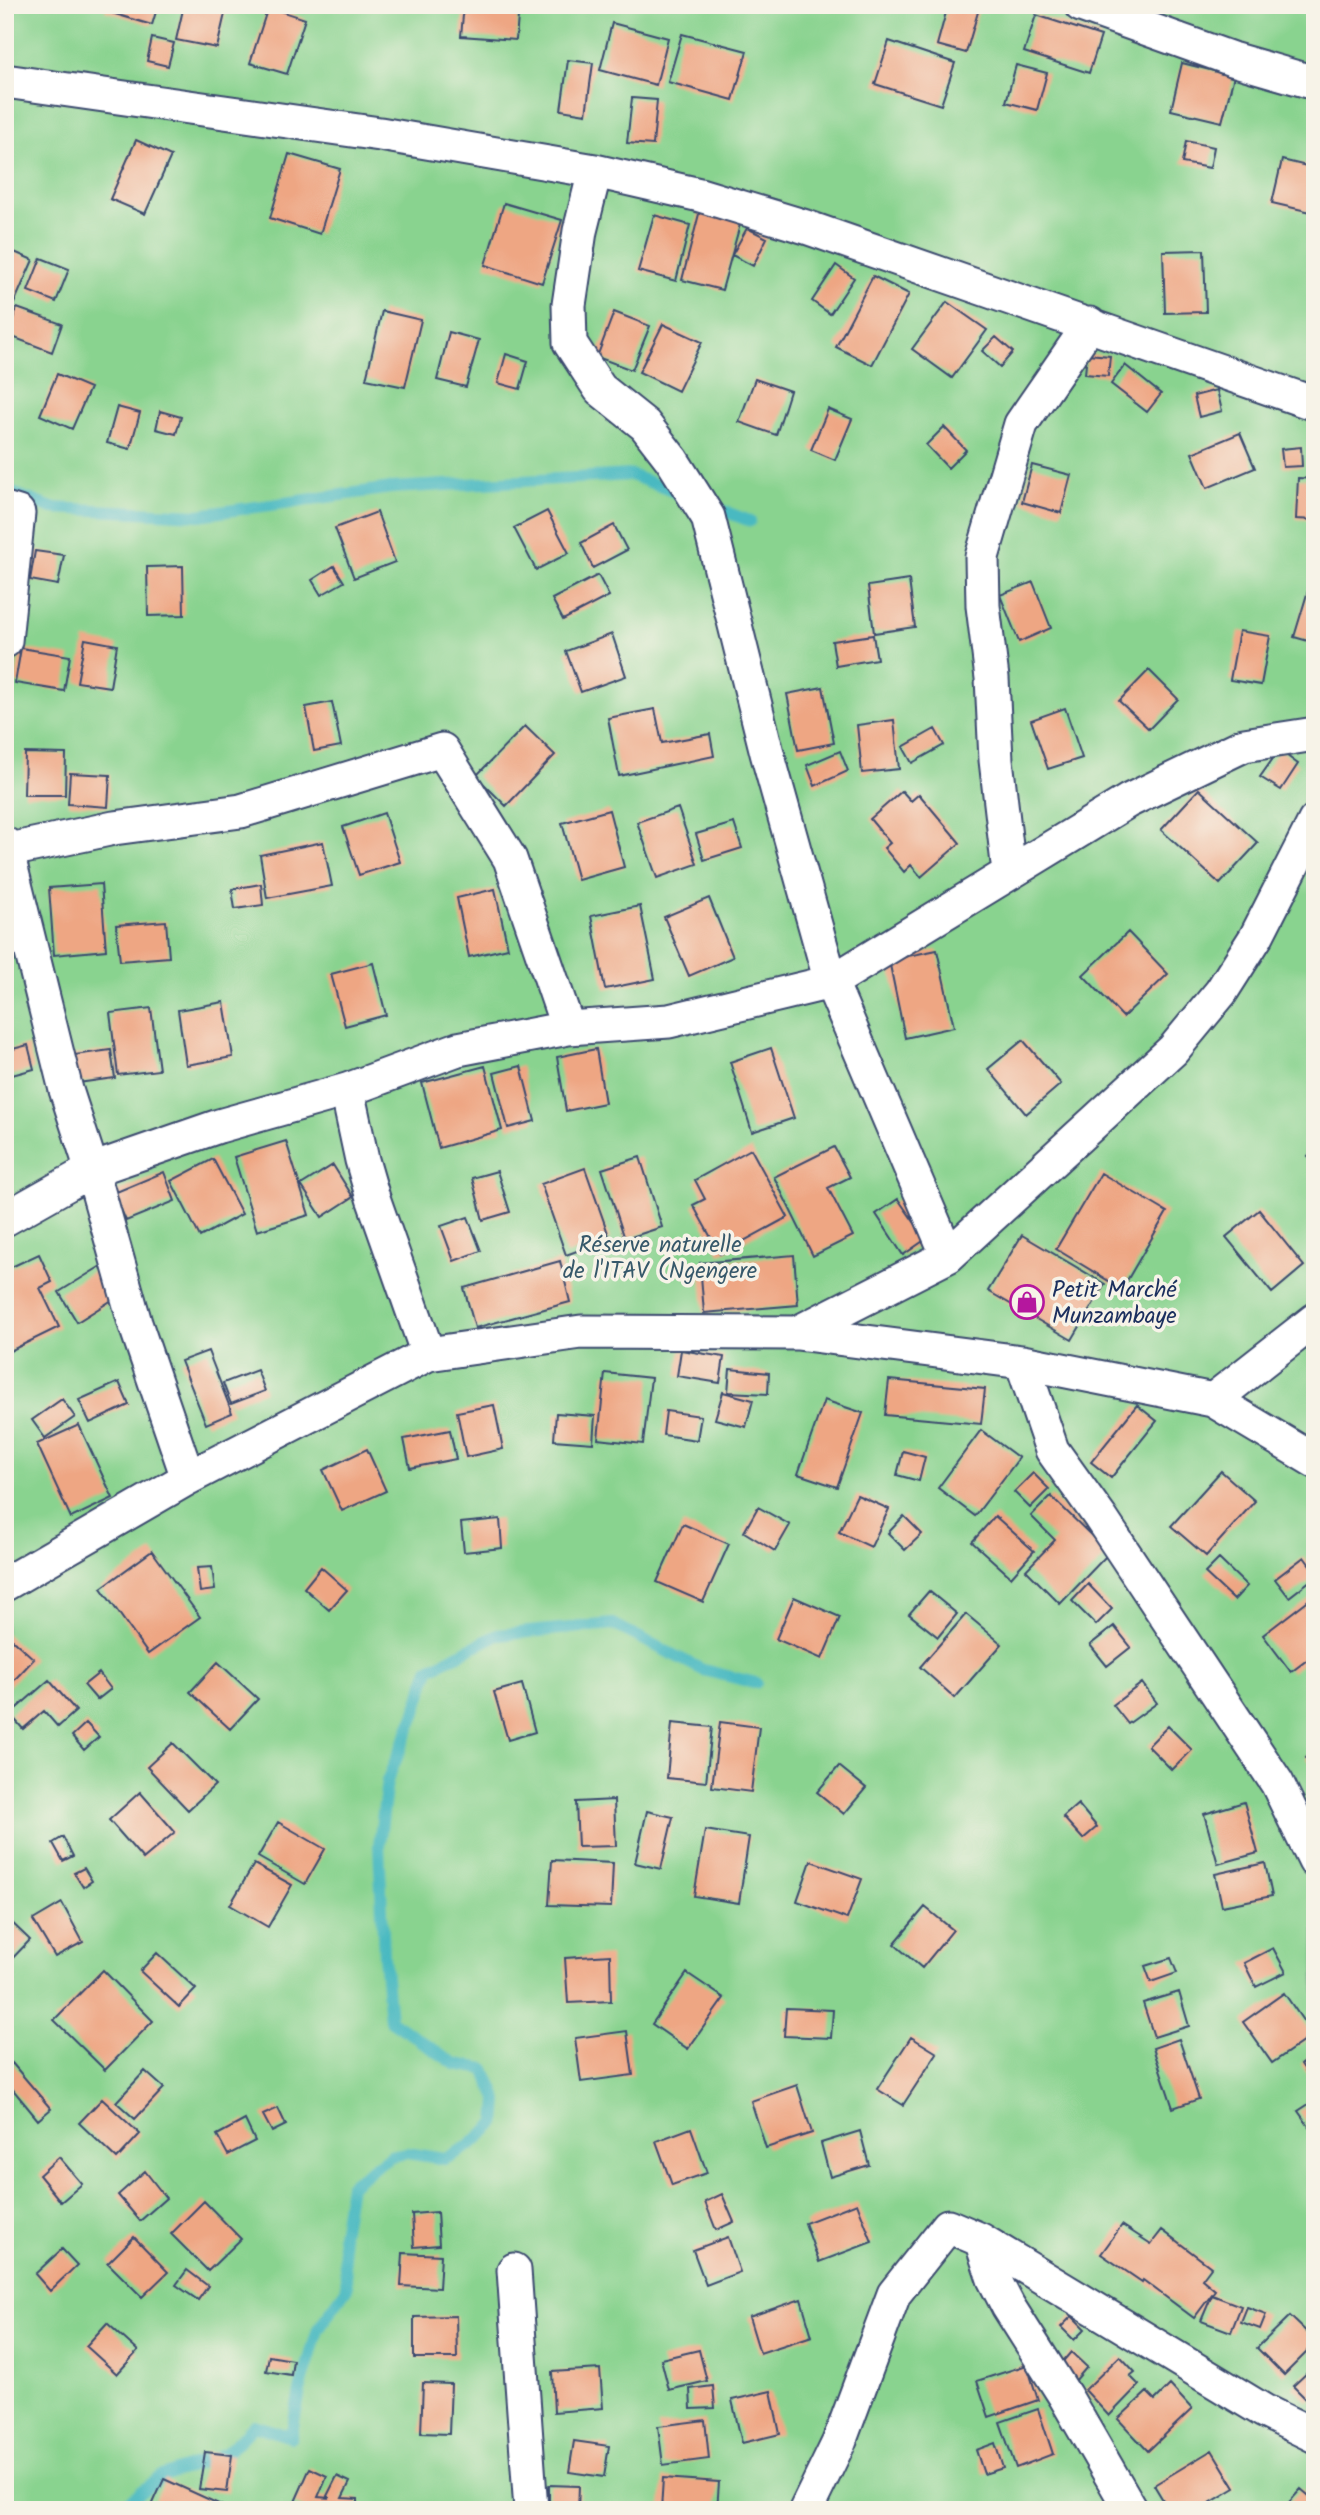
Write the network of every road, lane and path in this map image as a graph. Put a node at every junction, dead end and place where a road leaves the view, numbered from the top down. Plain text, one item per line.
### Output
1 (1081, 5) edge
2 (1117, 10) edge
3 (5, 81) edge
4 (1315, 83) edge
5 (595, 171) junction
6 (1090, 324) junction
7 (1315, 404) edge
8 (5, 509) edge
9 (5, 641) edge
10 (1315, 734) edge
11 (1315, 821) edge
12 (6, 848) edge
13 (1009, 872) junction
14 (831, 982) junction
15 (568, 1028) junction
16 (347, 1090) junction
17 (92, 1170) junction
18 (5, 1219) edge
19 (948, 1256) junction
20 (1315, 1320) edge
21 (797, 1333) junction
22 (428, 1354) junction
23 (1022, 1362) junction
24 (1213, 1400) junction
25 (1315, 1461) edge
26 (188, 1478) junction
27 (5, 1584) edge
28 (1315, 1861) edge
29 (981, 2239) junction
30 (514, 2270) dead end
31 (1315, 2436) edge
32 (531, 2510) edge
33 (806, 2510) edge
34 (1131, 2510) edge

1 - 2 street
2 - 4 street
3 - 5 street
5 - 6 street
5 - 14 street
6 - 7 street
6 - 13 street
8 - 9 street
10 - 13 street
11 - 19 street
12 - 15 street
12 - 17 street
13 - 14 street
14 - 15 street
14 - 19 street
15 - 16 street
16 - 17 street
16 - 22 street
17 - 18 street
17 - 26 street
19 - 21 street
20 - 24 street
21 - 22 street
21 - 23 street
22 - 26 street
23 - 24 street
23 - 28 street
24 - 25 street
26 - 27 street
29 - 31 street
29 - 33 street
29 - 34 street
30 - 32 street

